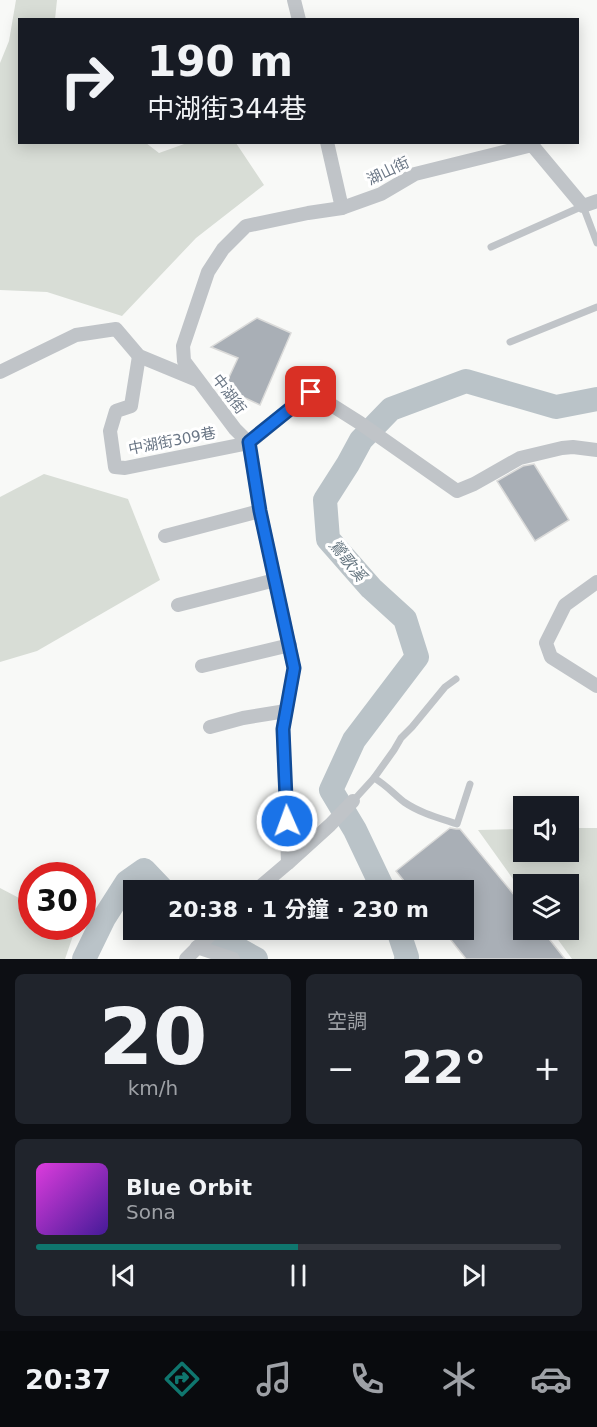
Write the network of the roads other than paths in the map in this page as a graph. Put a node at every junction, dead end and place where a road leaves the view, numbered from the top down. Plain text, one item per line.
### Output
1 (294, 0) edge
2 (298, 18) edge
3 (327, 144) edge
4 (597, 201) edge
5 (583, 206) junction
6 (342, 208) junction
7 (597, 243) edge
8 (491, 247) dead end
9 (597, 306) edge
10 (510, 342) dead end
11 (139, 356) junction
12 (0, 372) edge
13 (198, 380) junction
14 (249, 442) junction
15 (597, 450) edge
16 (260, 511) junction
17 (165, 536) dead end
18 (275, 580) junction
19 (597, 582) edge
20 (178, 604) dead end
21 (290, 645) junction
22 (202, 666) dead end
23 (456, 679) dead end
24 (597, 686) edge
25 (286, 711) junction
26 (210, 727) dead end
27 (374, 778) junction
28 (470, 784) dead end
29 (353, 801) joint
30 (288, 863) junction
31 (268, 880) edge
32 (204, 940) edge
33 (200, 944) junction
34 (186, 959) edge
35 (233, 959) edge

1 - 2 street
3 - 6 street
4 - 5 street
5 - 6 street, 湖山街
5 - 7 lane
5 - 8 lane
6 - 13 street, 中湖街
9 - 10 lane
11 - 12 street
11 - 13 street
11 - 14 street, 中湖街309巷
13 - 14 street, 中湖街
14 - 15 street
14 - 16 street
16 - 17 street
16 - 18 street
18 - 20 street
18 - 21 street
19 - 24 street
21 - 22 street
21 - 25 street
23 - 27 lane
25 - 26 street
25 - 30 street
27 - 28 lane
27 - 29 lane
29 - 30 street
30 - 31 street
32 - 33 street
33 - 34 street
33 - 35 street

